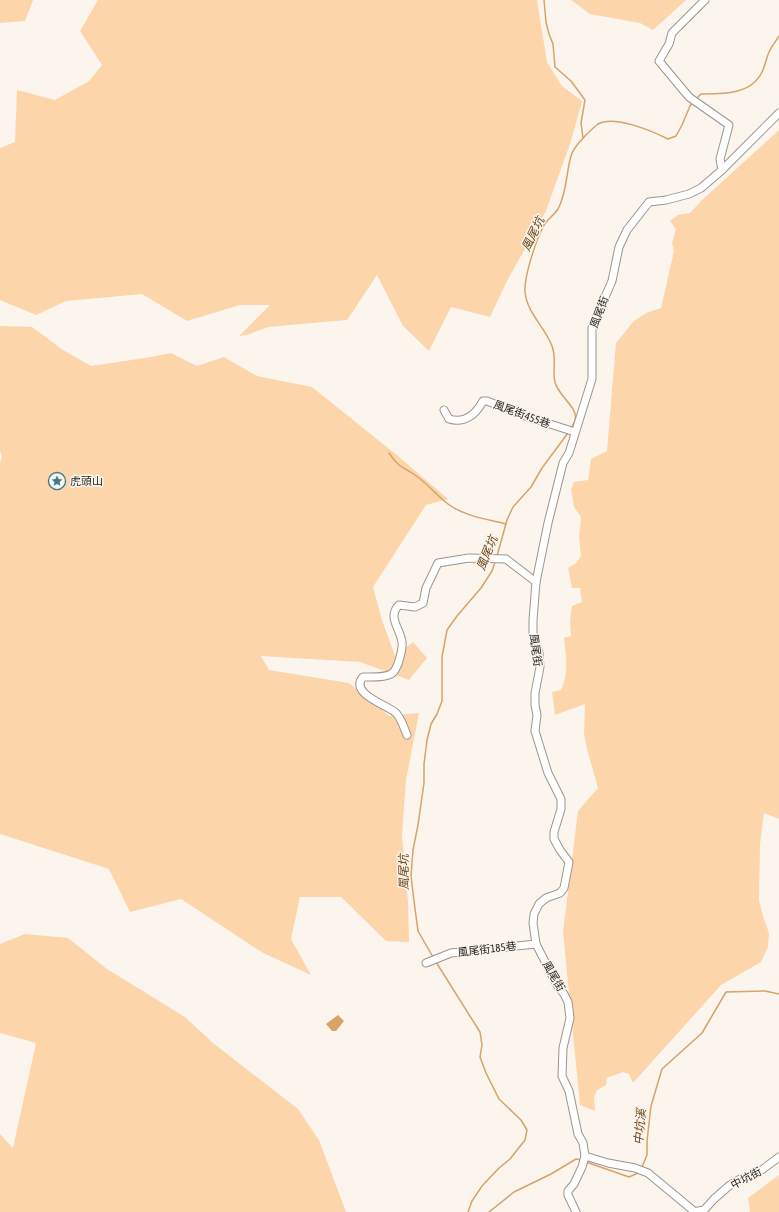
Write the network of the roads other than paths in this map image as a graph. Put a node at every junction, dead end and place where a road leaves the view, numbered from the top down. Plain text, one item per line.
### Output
1 (705, 0) edge
2 (779, 113) edge
3 (722, 170) junction
4 (444, 410) dead end
5 (571, 431) junction
6 (536, 582) junction
7 (407, 735) dead end
8 (536, 944) junction
9 (426, 963) dead end
10 (585, 1156) junction
11 (779, 1157) edge
12 (576, 1212) edge
13 (694, 1212) edge

1 - 3 street
2 - 3 street, 風尾街
3 - 5 street, 風尾街
4 - 5 street, 風尾街455巷
5 - 6 street, 風尾街
6 - 7 street
6 - 8 street, 風尾街
8 - 9 street, 風尾街185巷
8 - 10 street, 風尾街
10 - 12 street
10 - 13 street
11 - 13 street, 中坑街

